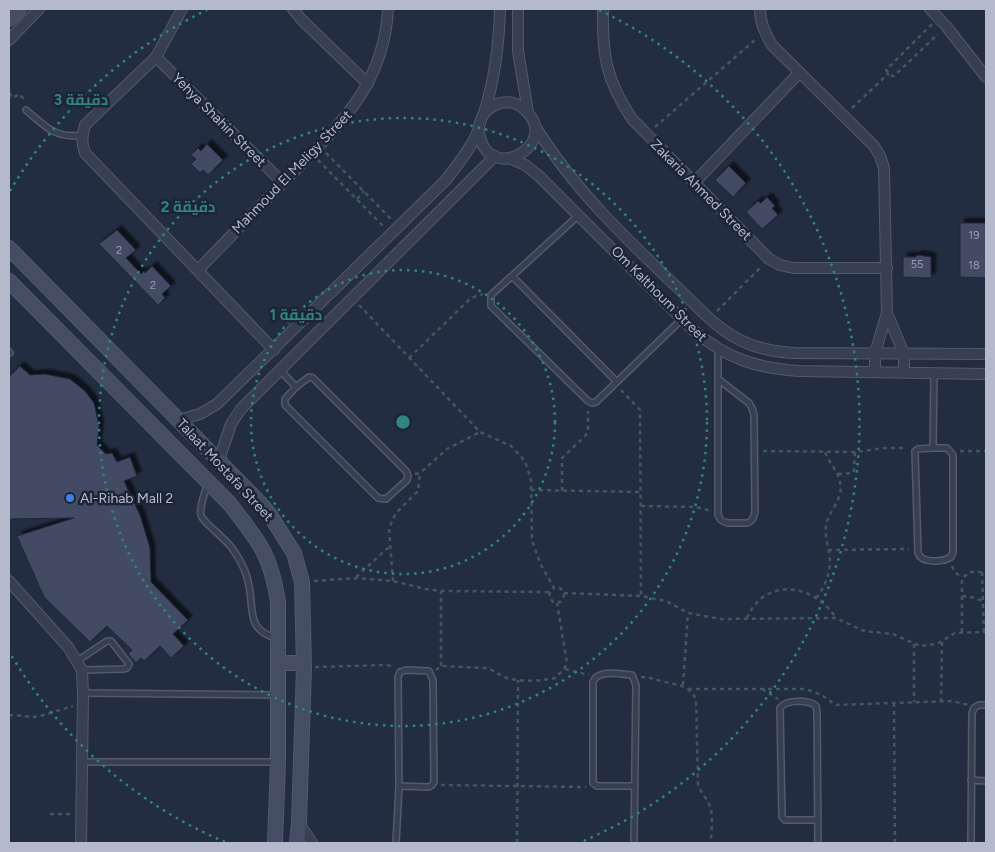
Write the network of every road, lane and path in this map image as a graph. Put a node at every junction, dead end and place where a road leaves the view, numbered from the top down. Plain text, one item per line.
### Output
1 (19, 9) edge
2 (39, 9) edge
3 (182, 9) edge
4 (293, 9) edge
5 (388, 9) edge
6 (500, 9) edge
7 (518, 9) edge
8 (603, 9) edge
9 (760, 9) edge
10 (930, 9) edge
11 (938, 18) junction
12 (9, 19) edge
13 (946, 26) junction
14 (764, 32) junction
15 (9, 40) edge
16 (156, 57) junction
17 (799, 73) junction
18 (889, 73) junction
19 (986, 77) edge
20 (368, 84) junction
21 (9, 94) edge
22 (26, 110) joint
23 (528, 112) junction
24 (484, 115) junction
25 (843, 116) junction
26 (534, 124) junction
27 (478, 131) junction
28 (646, 134) junction
29 (82, 135) junction
30 (315, 149) junction
31 (495, 156) junction
32 (509, 158) junction
33 (282, 183) junction
34 (694, 183) junction
35 (364, 191) junction
36 (357, 199) junction
37 (580, 215) junction
38 (395, 230) junction
39 (9, 248) edge
40 (769, 259) junction
41 (887, 268) junction
42 (198, 270) junction
43 (512, 276) junction
44 (10, 285) edge
45 (491, 295) junction
46 (352, 299) junction
47 (887, 313) junction
48 (682, 318) junction
49 (710, 318) junction
50 (274, 350) junction
51 (718, 350) junction
52 (875, 353) junction
53 (904, 354) junction
54 (986, 354) edge
55 (409, 358) junction
56 (280, 370) junction
57 (875, 372) junction
58 (904, 372) junction
59 (934, 373) junction
60 (986, 374) edge
61 (718, 379) junction
62 (616, 383) junction
63 (296, 388) junction
64 (588, 400) junction
65 (178, 420) junction
66 (480, 432) junction
67 (918, 448) junction
68 (933, 448) junction
69 (754, 451) junction
70 (950, 451) junction
71 (986, 451) edge
72 (825, 452) junction
73 (855, 452) junction
74 (219, 460) junction
75 (838, 474) junction
76 (208, 482) junction
77 (532, 490) junction
78 (562, 491) junction
79 (641, 492) junction
80 (641, 506) junction
81 (718, 515) junction
82 (390, 546) junction
83 (918, 549) junction
84 (828, 550) junction
85 (952, 557) junction
86 (982, 572) junction
87 (986, 572) edge
88 (356, 578) junction
89 (962, 578) junction
90 (9, 581) edge
91 (393, 581) junction
92 (302, 582) junction
93 (554, 588) junction
94 (441, 591) junction
95 (550, 592) junction
96 (564, 593) junction
97 (641, 596) junction
98 (962, 596) junction
99 (816, 598) junction
100 (985, 602) edge
101 (557, 603) junction
102 (688, 613) junction
103 (747, 618) junction
104 (836, 618) junction
105 (962, 632) junction
106 (985, 632) edge
107 (278, 639) junction
108 (942, 641) junction
109 (914, 644) junction
110 (279, 663) junction
111 (79, 665) junction
112 (304, 666) junction
113 (564, 669) junction
114 (400, 672) junction
115 (594, 677) junction
116 (635, 679) junction
117 (518, 680) junction
118 (683, 685) junction
119 (688, 689) junction
120 (761, 689) junction
121 (278, 695) junction
122 (83, 698) junction
123 (914, 702) junction
124 (941, 702) junction
125 (894, 703) junction
126 (783, 704) junction
127 (986, 706) edge
128 (974, 708) junction
129 (9, 715) edge
130 (82, 762) junction
131 (278, 762) junction
132 (971, 780) junction
133 (986, 781) edge
134 (593, 783) junction
135 (432, 785) junction
136 (399, 786) junction
137 (635, 786) junction
138 (517, 787) junction
139 (50, 814) dead end
140 (81, 814) junction
141 (818, 820) junction
142 (299, 836) edge
143 (81, 843) edge
144 (275, 843) edge
145 (312, 843) edge
146 (396, 843) edge
147 (516, 843) edge
148 (634, 843) edge
149 (711, 843) edge
150 (818, 843) edge
151 (895, 843) edge
152 (971, 843) edge

1 - 12 street
2 - 15 street
3 - 16 street
4 - 20 street
5 - 20 street, Mahmoud El Meligy Street
6 - 24 street
7 - 23 street
8 - 28 street, Zakaria Ahmed Street
9 - 14 street
10 - 11 street
11 - 13 street
11 - 18 path
13 - 18 path
13 - 19 street
14 - 17 street
14 - 28 path
16 - 29 street
16 - 33 street, Yehya Shahin Street
17 - 25 street
17 - 34 street
18 - 25 path
20 - 30 street, Mahmoud El Meligy Street
21 - 22 path
22 - 29 lane
23 - 24 street
23 - 26 street
24 - 27 street
25 - 41 street
26 - 32 street
26 - 49 street, Om Kalthoum Street
27 - 31 street
27 - 38 street
28 - 34 street, Zakaria Ahmed Street
29 - 42 street
30 - 33 street, Mahmoud El Meligy Street
30 - 35 path
30 - 36 path
31 - 32 street
31 - 46 street
32 - 37 street, Om Kalthoum Street
33 - 42 street, Mahmoud El Meligy Street
34 - 40 street, Zakaria Ahmed Street
35 - 36 path
35 - 38 path
36 - 38 path
37 - 43 lane
37 - 48 street, Om Kalthoum Street
38 - 50 street
39 - 65 street, Talaat Mostafa Street
40 - 41 street, Zakaria Ahmed Street
40 - 49 path
41 - 47 street
42 - 50 street
43 - 45 lane
43 - 62 lane
44 - 76 street, Talaat Mostafa Street
45 - 55 path
45 - 64 lane
46 - 55 path
46 - 56 street
47 - 52 street
47 - 53 street
48 - 51 street, Om Kalthoum Street
48 - 62 lane
49 - 52 street, Om Kalthoum Street
50 - 65 street
51 - 57 street, Om Kalthoum Street
51 - 61 lane
52 - 53 street, Om Kalthoum Street
52 - 57 street
53 - 54 street, Om Kalthoum Street
53 - 58 street
55 - 66 path
56 - 63 lane
56 - 74 street
57 - 58 street, Om Kalthoum Street
58 - 59 street, Om Kalthoum Street
59 - 60 street, Om Kalthoum Street
59 - 68 lane
61 - 69 lane
61 - 81 lane
62 - 64 lane
62 - 79 path
63 - 63 lane
64 - 78 path
65 - 74 street, Talaat Mostafa Street
66 - 77 path
66 - 82 path
67 - 68 lane
67 - 73 path
67 - 83 lane
68 - 70 lane
69 - 72 path
69 - 81 lane
70 - 71 path
70 - 85 lane
72 - 73 path
72 - 75 path
73 - 75 path
74 - 92 street, Talaat Mostafa Street
75 - 84 path
76 - 107 street, Talaat Mostafa Street
76 - 107 lane
77 - 78 path
77 - 93 path
78 - 79 path
79 - 80 path
80 - 81 path
80 - 97 path
82 - 88 path
82 - 91 path
83 - 84 path
83 - 85 lane
84 - 99 path
85 - 89 path
86 - 87 path
86 - 89 path
86 - 100 path
88 - 91 path
88 - 92 path
89 - 98 path
90 - 111 street
91 - 94 path
92 - 112 street, Talaat Mostafa Street
93 - 95 path
93 - 96 path
94 - 95 path
94 - 117 path
95 - 101 path
96 - 97 path
96 - 101 path
97 - 102 path
98 - 100 path
98 - 105 path
99 - 103 path
99 - 104 path
100 - 106 path
101 - 113 path
102 - 103 path
102 - 118 path
103 - 104 path
104 - 109 path
105 - 106 path
105 - 108 path
107 - 110 street, Talaat Mostafa Street
108 - 109 path
108 - 124 path
109 - 123 path
110 - 112 street
110 - 121 street, Talaat Mostafa Street
111 - 111 lane
111 - 122 street
112 - 114 path
112 - 142 street, Talaat Mostafa Street
113 - 115 path
113 - 117 path
114 - 135 lane
114 - 136 lane
115 - 116 lane
115 - 134 lane
116 - 118 path
116 - 137 lane
117 - 138 path
118 - 119 path
119 - 120 path
119 - 149 path
120 - 125 path
120 - 126 path
121 - 122 lane
121 - 131 street, Talaat Mostafa Street
122 - 129 path
122 - 130 street
123 - 124 path
123 - 125 path
124 - 128 path
125 - 151 path
126 - 141 lane
126 - 141 lane
127 - 128 lane
128 - 132 lane
130 - 131 lane
130 - 140 street
131 - 144 street, Talaat Mostafa Street
132 - 133 lane
132 - 152 lane
134 - 137 lane
134 - 138 path
135 - 136 lane
135 - 138 path
136 - 146 lane
137 - 148 lane
138 - 147 path
139 - 140 path
140 - 143 street
141 - 150 lane
142 - 145 street

